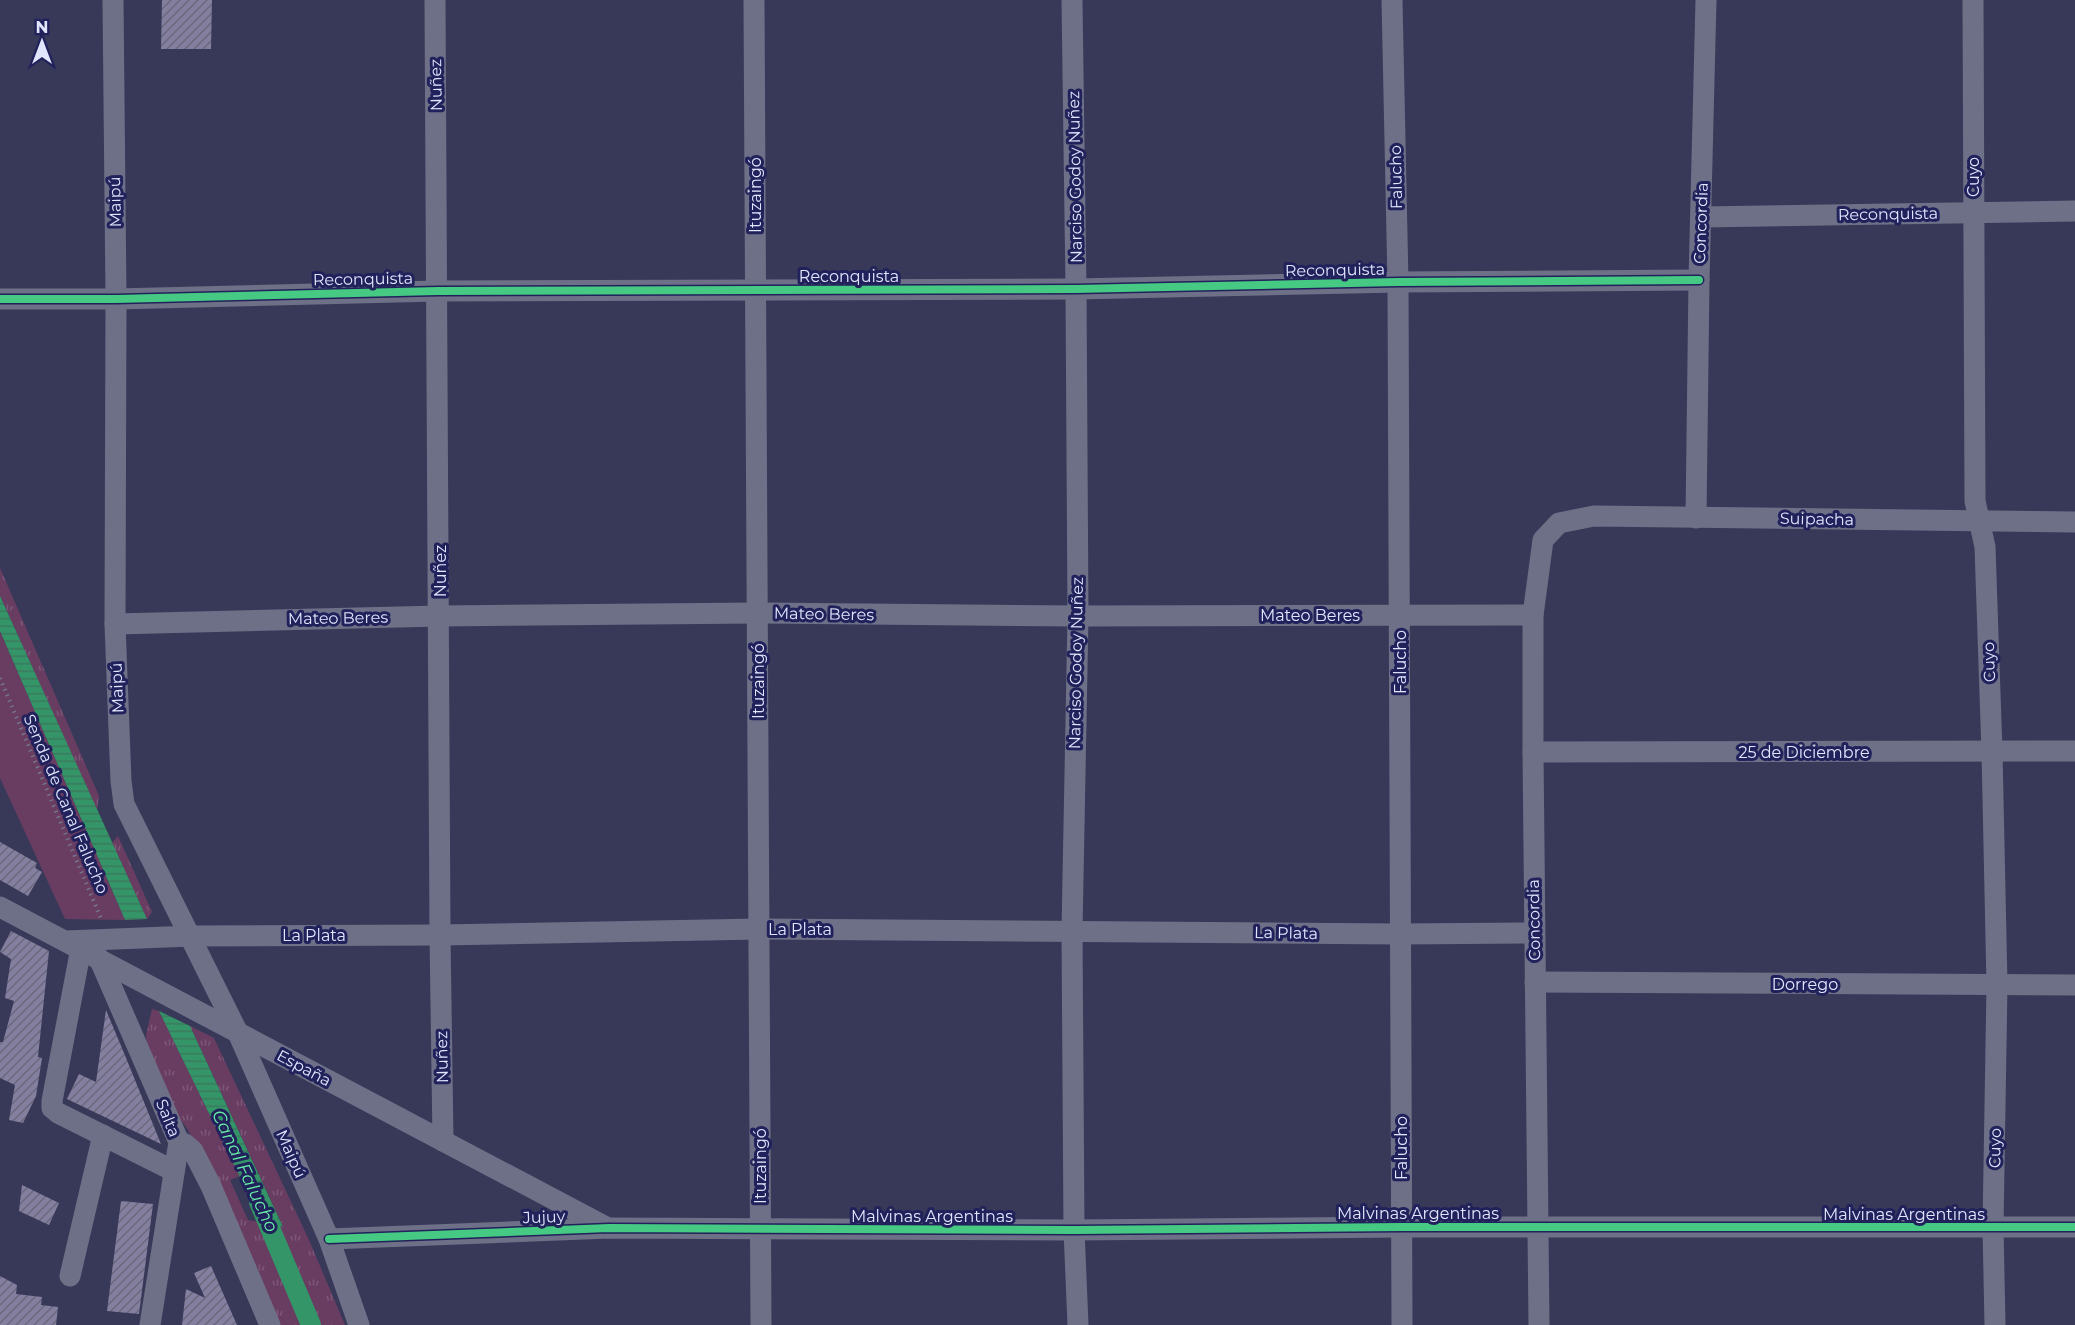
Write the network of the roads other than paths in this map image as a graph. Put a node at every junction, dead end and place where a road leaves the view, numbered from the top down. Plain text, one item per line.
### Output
1 (112, 0) edge
2 (435, 0) edge
3 (754, 0) edge
4 (1072, 0) edge
5 (1392, 0) edge
6 (1706, 0) edge
7 (1973, 0) edge
8 (2075, 211) edge
9 (1974, 213) junction
10 (1702, 217) junction
11 (1699, 280) junction
12 (1398, 282) junction
13 (755, 289) junction
14 (1076, 289) junction
15 (438, 291) junction
16 (116, 299) junction
17 (0, 300) edge
18 (1696, 518) junction
19 (1980, 521) junction
20 (2075, 522) edge
21 (1560, 523) joint
22 (757, 613) junction
23 (1399, 614) junction
24 (1533, 615) junction
25 (440, 616) junction
26 (1078, 616) junction
27 (115, 624) junction
28 (2075, 751) edge
29 (1533, 752) junction
30 (1992, 752) junction
31 (0, 907) edge
32 (759, 929) junction
33 (1072, 931) junction
34 (1534, 933) junction
35 (440, 934) junction
36 (1401, 934) junction
37 (190, 936) junction
38 (82, 949) junction
39 (1535, 982) junction
40 (1997, 985) junction
41 (2075, 985) edge
42 (238, 1034) junction
43 (103, 1136) junction
44 (444, 1141) junction
45 (178, 1142) junction
46 (174, 1171) junction
47 (1401, 1227) junction
48 (1538, 1227) junction
49 (1993, 1227) junction
50 (2075, 1227) edge
51 (609, 1228) junction
52 (761, 1229) junction
53 (1074, 1230) junction
54 (329, 1239) junction
55 (70, 1276) dead end
56 (150, 1325) edge
57 (270, 1325) edge
58 (359, 1325) edge
59 (761, 1325) edge
60 (1078, 1325) edge
61 (1402, 1325) edge
62 (1539, 1325) edge
63 (1995, 1325) edge

1 - 16 street, Maipú
2 - 15 street, Nuñez
3 - 13 street, Ituzaingó
4 - 14 street, Narciso Godoy Nuñez
5 - 12 street, Falucho
6 - 10 street, Concordia
7 - 9 street, Cuyo
8 - 9 street, Reconquista
9 - 10 street, Reconquista
9 - 19 street, Cuyo
10 - 11 street, Concordia
11 - 12 street, Reconquista
11 - 18 street, Concordia
12 - 14 street, Reconquista
12 - 23 street, Falucho
13 - 14 street, Reconquista
13 - 15 street, Reconquista
13 - 22 street, Ituzaingó
14 - 26 street, Narciso Godoy Nuñez
15 - 16 street, Reconquista
15 - 25 street, Nuñez
16 - 17 street, Reconquista
16 - 27 street, Maipú
18 - 19 street, Suipacha
18 - 21 street, Suipacha
19 - 20 street, Suipacha
19 - 30 street, Cuyo
21 - 24 street, Concordia
22 - 25 street, Mateo Beres
22 - 26 street, Mateo Beres
22 - 32 street, Ituzaingó
23 - 24 street, Mateo Beres
23 - 26 street, Mateo Beres
23 - 36 street, Falucho
24 - 29 street, Concordia
25 - 27 street, Mateo Beres
25 - 35 street, Nuñez
26 - 33 street, Narciso Godoy Nuñez
27 - 37 street, Maipú
28 - 30 street, 25 de Diciembre
29 - 30 street, 25 de Diciembre
29 - 34 street, Concordia
30 - 40 street, Cuyo
31 - 38 street, España
32 - 33 street, La Plata
32 - 35 street, La Plata
32 - 52 street, Ituzaingó
33 - 36 street, La Plata
33 - 53 street, Narciso Godoy Nuñez
34 - 36 street, La Plata
34 - 39 street, Concordia
35 - 37 street, La Plata
35 - 44 street, Nuñez
36 - 47 street, Falucho
37 - 38 street, La Plata
37 - 42 street, Maipú
38 - 42 street, España
38 - 43 street
38 - 45 street, Salta
39 - 40 street, Dorrego
39 - 48 street, Concordia
40 - 41 street, Dorrego
40 - 49 street, Cuyo
42 - 44 street, España
42 - 54 street, Maipú
43 - 46 street
43 - 55 street
44 - 51 street, España
45 - 46 street, Salta
45 - 57 street
46 - 56 street, Salta
47 - 48 street, Malvinas Argentinas
47 - 53 street, Malvinas Argentinas
47 - 61 street, Falucho
48 - 49 street, Malvinas Argentinas
48 - 62 street, Concordia
49 - 50 street, Malvinas Argentinas
49 - 63 street, Cuyo
51 - 52 street, Jujuy
51 - 54 street, Jujuy
52 - 53 street, Malvinas Argentinas
52 - 59 street, Ituzaingó
53 - 60 street, Narciso Godoy Nuñez
54 - 58 street, Maipú

